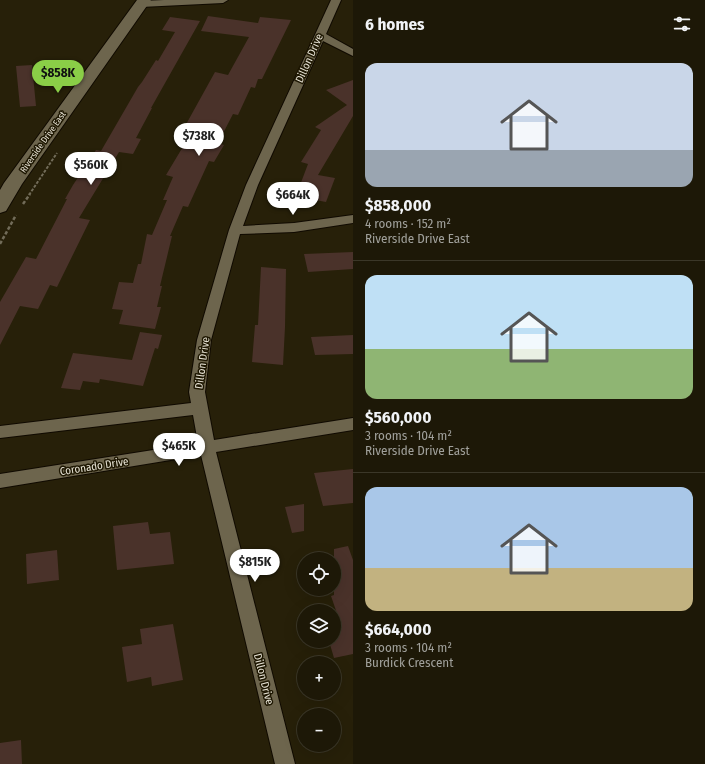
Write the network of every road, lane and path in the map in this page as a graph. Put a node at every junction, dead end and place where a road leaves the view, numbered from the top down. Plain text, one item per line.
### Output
1 (223, 0) edge
2 (336, 0) edge
3 (143, 2) edge
4 (320, 35) junction
5 (353, 53) edge
6 (0, 207) edge
7 (353, 219) edge
8 (235, 230) junction
9 (200, 408) junction
10 (353, 424) edge
11 (0, 432) edge
12 (207, 448) junction
13 (0, 481) edge
14 (285, 764) edge

1 - 3 street
2 - 4 street, Dillon Drive
3 - 6 main road, Riverside Drive East
4 - 5 street
4 - 8 street, Dillon Drive
7 - 8 street
8 - 9 street, Dillon Drive
9 - 11 street
9 - 12 street, Dillon Drive
10 - 12 street, Coronado Drive
12 - 13 street, Coronado Drive
12 - 14 street, Dillon Drive

